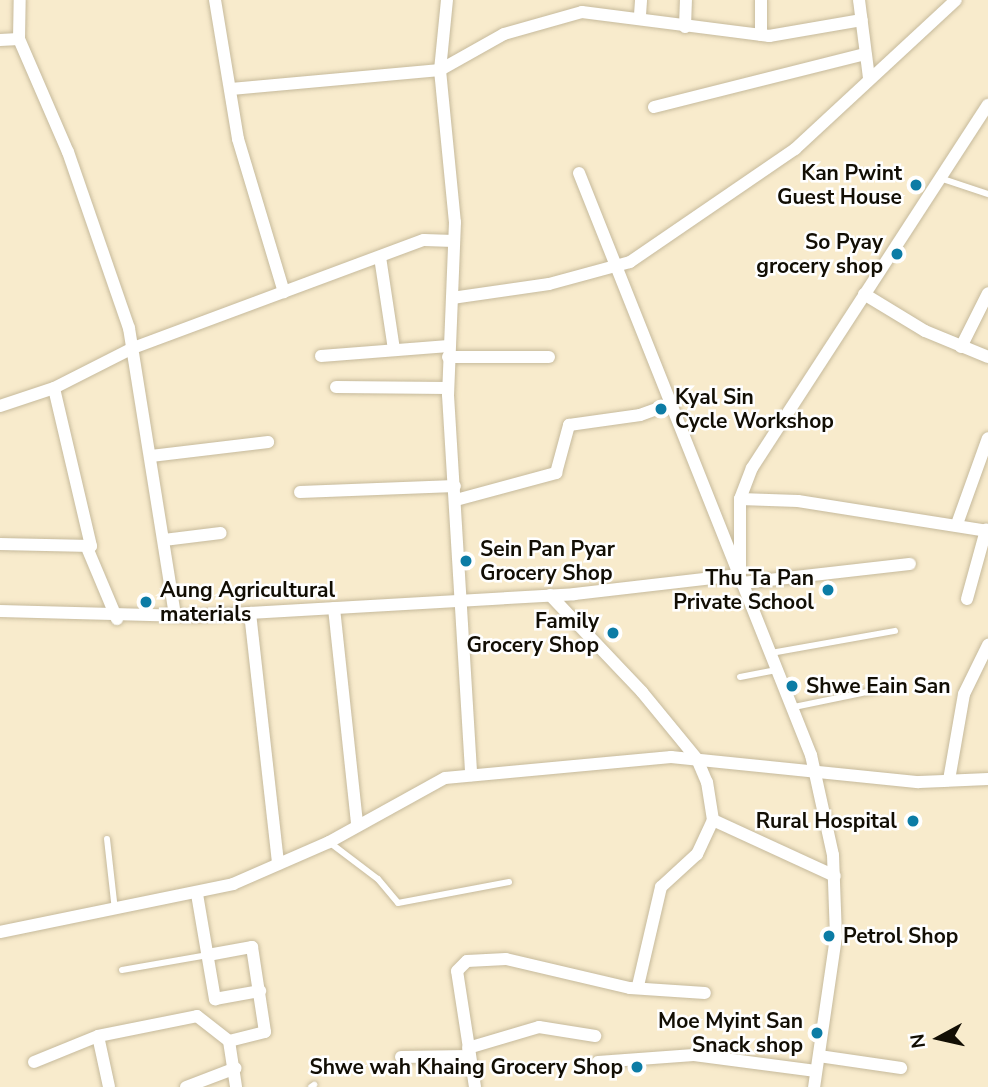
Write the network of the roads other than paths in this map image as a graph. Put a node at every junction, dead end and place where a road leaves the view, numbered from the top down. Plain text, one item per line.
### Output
1 (20, 0) edge
2 (215, 0) edge
3 (447, 0) edge
4 (641, 0) edge
5 (685, 0) edge
6 (761, 0) edge
7 (859, 0) edge
8 (956, 0) edge
9 (583, 6) edge
10 (640, 15) junction
11 (862, 20) junction
12 (685, 27) junction
13 (761, 35) junction
14 (19, 39) junction
15 (0, 40) edge
16 (865, 54) junction
17 (440, 70) junction
18 (869, 78) junction
19 (230, 89) junction
20 (654, 107) dead end
21 (986, 109) edge
22 (579, 173) dead end
23 (937, 178) junction
24 (988, 194) edge
25 (454, 241) junction
26 (380, 257) junction
27 (616, 269) junction
28 (284, 292) junction
29 (988, 293) edge
30 (863, 294) junction
31 (452, 298) junction
32 (961, 347) junction
33 (133, 348) junction
34 (394, 350) junction
35 (449, 351) junction
36 (321, 356) dead end
37 (549, 357) dead end
38 (988, 357) edge
39 (336, 387) dead end
40 (54, 388) junction
41 (448, 388) junction
42 (670, 404) junction
43 (0, 406) edge
44 (988, 438) edge
45 (268, 442) dead end
46 (150, 456) junction
47 (300, 492) dead end
48 (456, 493) junction
49 (740, 499) junction
50 (957, 524) junction
51 (987, 531) edge
52 (221, 533) dead end
53 (164, 540) junction
54 (0, 544) edge
55 (88, 550) junction
56 (910, 564) dead end
57 (740, 579) junction
58 (550, 595) junction
59 (465, 599) junction
60 (967, 599) dead end
61 (334, 608) junction
62 (0, 611) edge
63 (250, 613) junction
64 (175, 615) junction
65 (117, 619) junction
66 (895, 631) dead end
67 (988, 645) edge
68 (771, 653) junction
69 (778, 670) junction
70 (740, 677) dead end
71 (882, 689) dead end
72 (794, 707) junction
73 (697, 759) junction
74 (816, 771) junction
75 (471, 775) junction
76 (988, 779) edge
77 (949, 780) junction
78 (713, 820) junction
79 (357, 825) junction
80 (107, 839) dead end
81 (329, 842) junction
82 (278, 863) junction
83 (835, 876) junction
84 (509, 882) dead end
85 (197, 894) junction
86 (115, 912) junction
87 (0, 932) edge
88 (208, 955) junction
89 (122, 970) dead end
90 (638, 986) junction
91 (260, 991) junction
92 (705, 993) dead end
93 (99, 1036) junction
94 (595, 1036) dead end
95 (229, 1041) junction
96 (469, 1052) junction
97 (819, 1056) junction
98 (401, 1057) dead end
99 (34, 1062) dead end
100 (598, 1062) dead end
101 (236, 1068) junction
102 (901, 1068) dead end
103 (816, 1071) junction
104 (109, 1087) edge
105 (186, 1087) edge
106 (236, 1087) edge
107 (475, 1087) edge
108 (814, 1087) edge

1 - 14 street
2 - 19 street
3 - 17 street
4 - 10 street
5 - 12 street
6 - 13 street
7 - 11 street
8 - 18 street
9 - 10 street
9 - 17 street
10 - 12 street
11 - 13 street
11 - 16 street
12 - 13 street
14 - 15 street
14 - 33 street
16 - 18 street
16 - 20 street
17 - 19 street
17 - 25 street
18 - 27 street
19 - 28 street
21 - 23 street
22 - 27 street
23 - 24 lane
23 - 30 street
25 - 26 street
25 - 31 street
26 - 28 street
26 - 34 street
27 - 31 street
27 - 42 street
28 - 33 street
29 - 32 street
30 - 32 street
30 - 49 street
31 - 35 street
32 - 38 street
33 - 40 street
33 - 46 street
34 - 35 street
34 - 36 street
35 - 37 street
35 - 41 street
39 - 41 street
40 - 43 street
40 - 55 street
41 - 48 street
42 - 48 street
42 - 57 street
44 - 50 street
45 - 46 street
46 - 53 street
47 - 48 street
48 - 59 street
49 - 50 street
49 - 57 street
50 - 51 street
51 - 60 street
52 - 53 street
53 - 64 street
54 - 55 street
55 - 65 street
56 - 57 street
57 - 58 street
57 - 68 street
58 - 59 street
58 - 73 street
59 - 61 street
59 - 75 street
61 - 63 street
61 - 79 street
62 - 65 street
63 - 64 street
63 - 82 street
64 - 65 street
66 - 68 lane
67 - 77 street
68 - 69 street
69 - 70 lane
69 - 72 street
71 - 72 lane
72 - 74 street
73 - 74 street
73 - 75 street
73 - 78 street
74 - 77 street
74 - 83 street
75 - 79 street
76 - 77 street
78 - 83 street
78 - 90 street
79 - 81 street
80 - 86 lane
81 - 82 street
81 - 84 lane
82 - 85 street
83 - 97 street
85 - 86 street
85 - 88 street
86 - 87 street
88 - 89 lane
88 - 91 street
88 - 91 street
90 - 92 street
90 - 96 street
91 - 95 street
93 - 95 street
93 - 99 street
93 - 104 street
94 - 96 street
95 - 101 street
96 - 98 street
96 - 107 street
97 - 102 street
97 - 103 street
100 - 103 street
101 - 105 street
101 - 106 street
103 - 108 street

